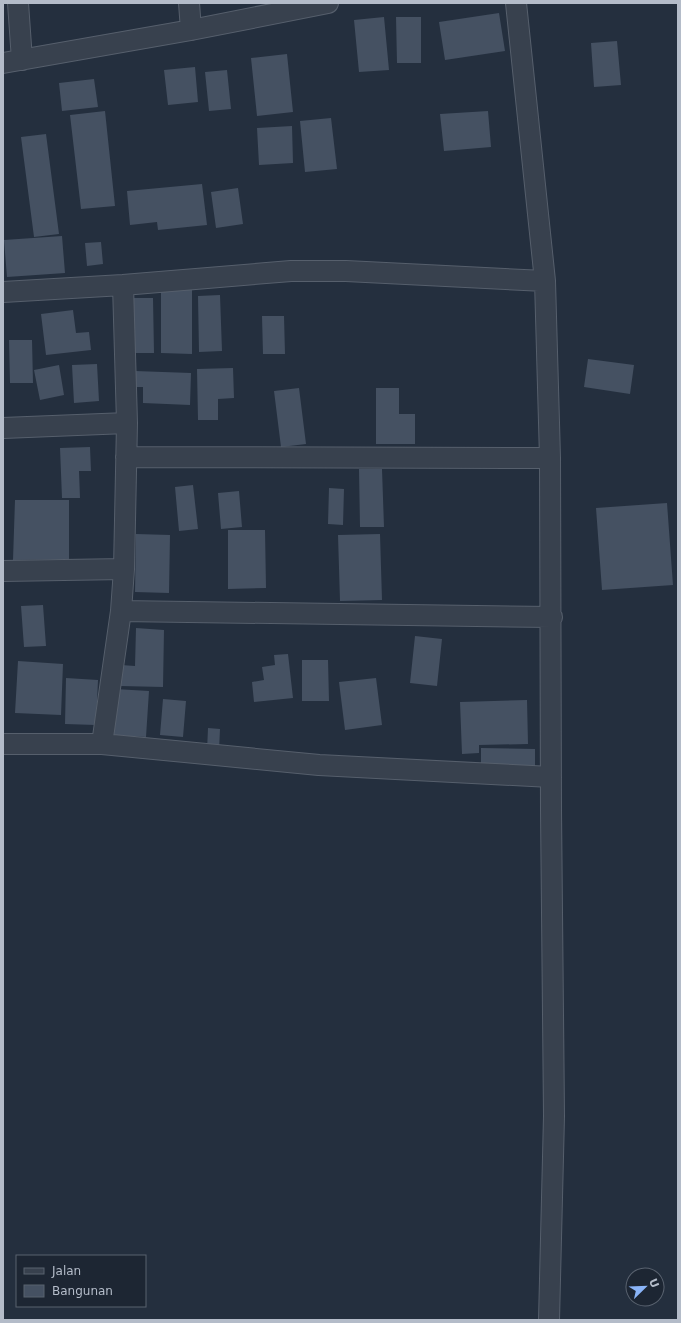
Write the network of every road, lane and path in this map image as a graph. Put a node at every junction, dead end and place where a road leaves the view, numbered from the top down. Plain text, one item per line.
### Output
1 (18, 3) edge
2 (189, 3) edge
3 (328, 3) edge
4 (516, 3) edge
5 (191, 30) junction
6 (22, 60) junction
7 (3, 63) edge
8 (545, 281) junction
9 (123, 285) junction
10 (3, 292) edge
11 (127, 423) junction
12 (3, 428) edge
13 (126, 457) junction
14 (550, 458) junction
15 (124, 569) junction
16 (3, 571) edge
17 (121, 611) junction
18 (552, 617) junction
19 (3, 744) edge
20 (102, 744) junction
21 (551, 777) junction
22 (549, 1320) edge

1 - 6 street
2 - 5 street
3 - 5 street
4 - 8 street
5 - 6 street
6 - 7 street
8 - 9 street
8 - 14 street
9 - 10 street
9 - 11 street
11 - 12 street
11 - 13 street
13 - 14 street
13 - 15 street
14 - 18 street
15 - 16 street
15 - 17 street
17 - 18 street
17 - 20 street
18 - 21 street
19 - 20 street
20 - 21 street
21 - 22 street

